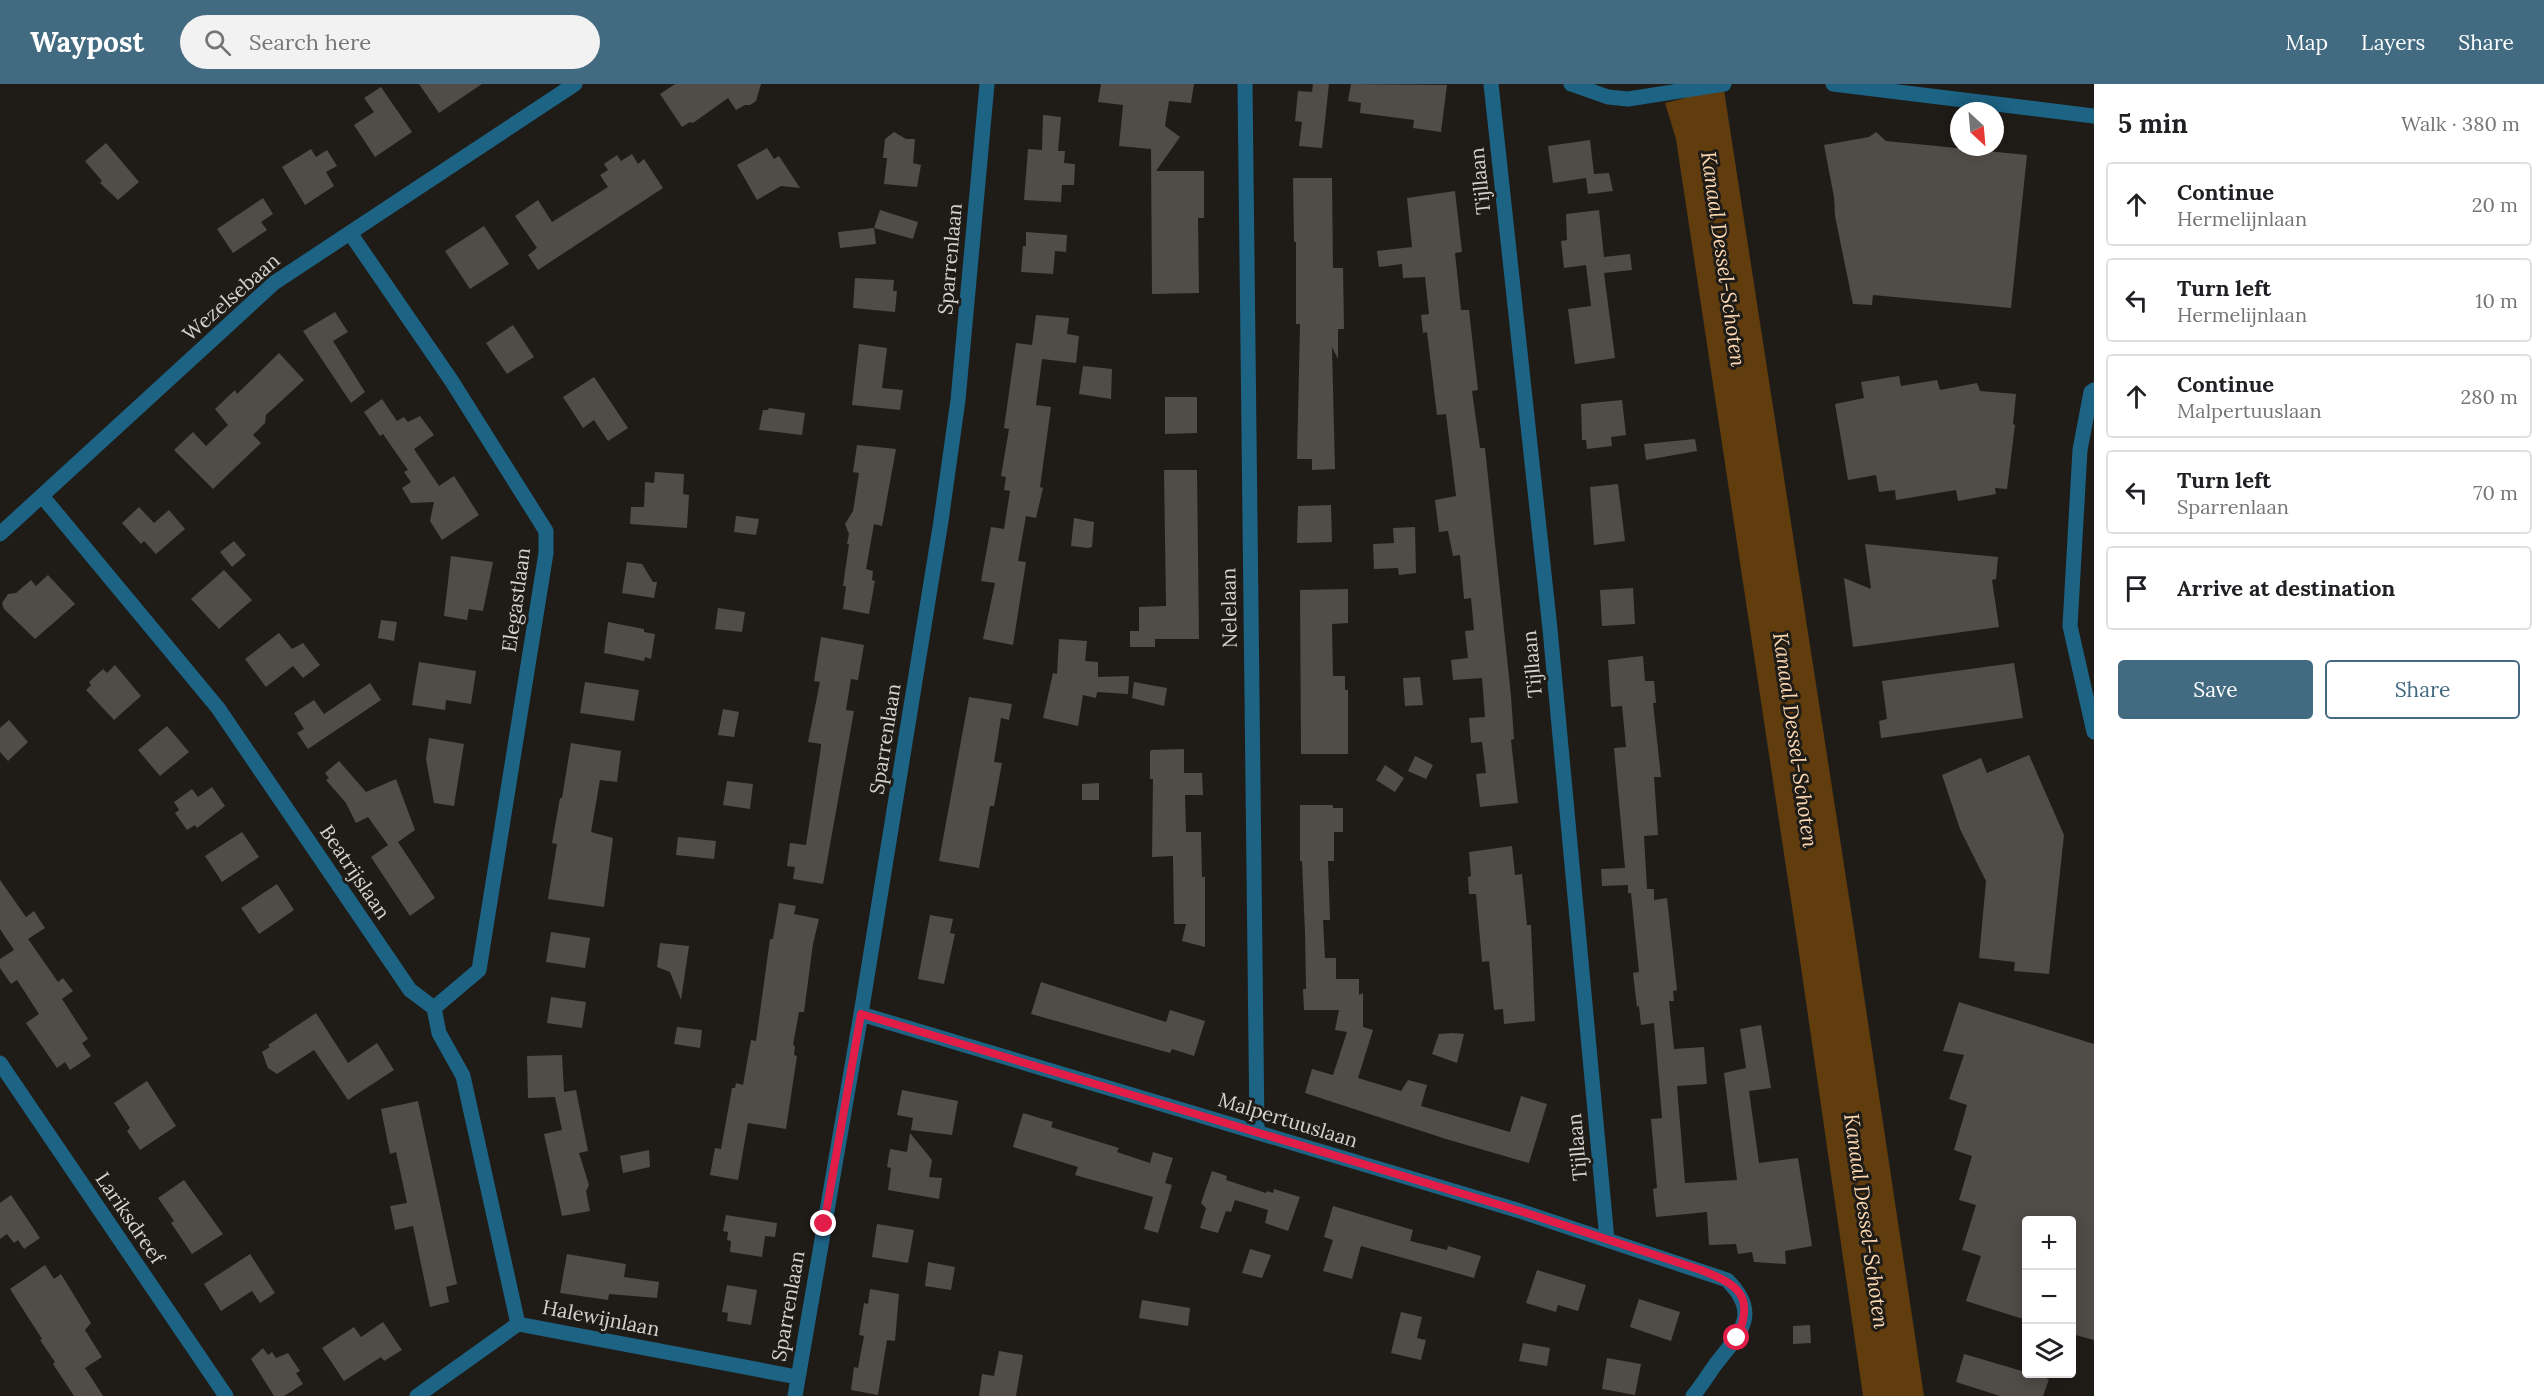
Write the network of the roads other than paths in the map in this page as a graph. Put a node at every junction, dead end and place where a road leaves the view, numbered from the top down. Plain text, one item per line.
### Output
1 (575, 84) edge
2 (987, 84) edge
3 (1245, 84) edge
4 (1491, 84) edge
5 (1571, 84) edge
6 (1724, 84) edge
7 (1833, 84) edge
8 (2094, 116) edge
9 (350, 233) junction
10 (2094, 390) edge
11 (42, 495) junction
12 (0, 534) edge
13 (2094, 732) edge
14 (434, 1008) junction
15 (861, 1014) junction
16 (0, 1063) edge
17 (1257, 1132) junction
18 (1607, 1240) junction
19 (518, 1324) junction
20 (797, 1377) junction
21 (225, 1396) edge
22 (417, 1396) edge
23 (795, 1396) edge
24 (1693, 1396) edge

1 - 9 street, Wezelsebaan
2 - 15 street, Sparrenlaan
3 - 17 street, Nelelaan
4 - 18 street, Tijllaan
5 - 6 street
7 - 8 street
9 - 11 street, Wezelsebaan
9 - 14 street, Elegastlaan
10 - 13 street
11 - 12 street, Wezelsebaan
11 - 14 street, Beatrijslaan
14 - 19 street
15 - 17 street, Malpertuuslaan
15 - 20 street, Sparrenlaan
16 - 21 street, Lariksdreef
17 - 18 street, Malpertuuslaan
18 - 24 street, Malpertuuslaan
19 - 20 street, Halewijnlaan
19 - 22 street, Halewijnlaan
20 - 23 street, Sparrenlaan

